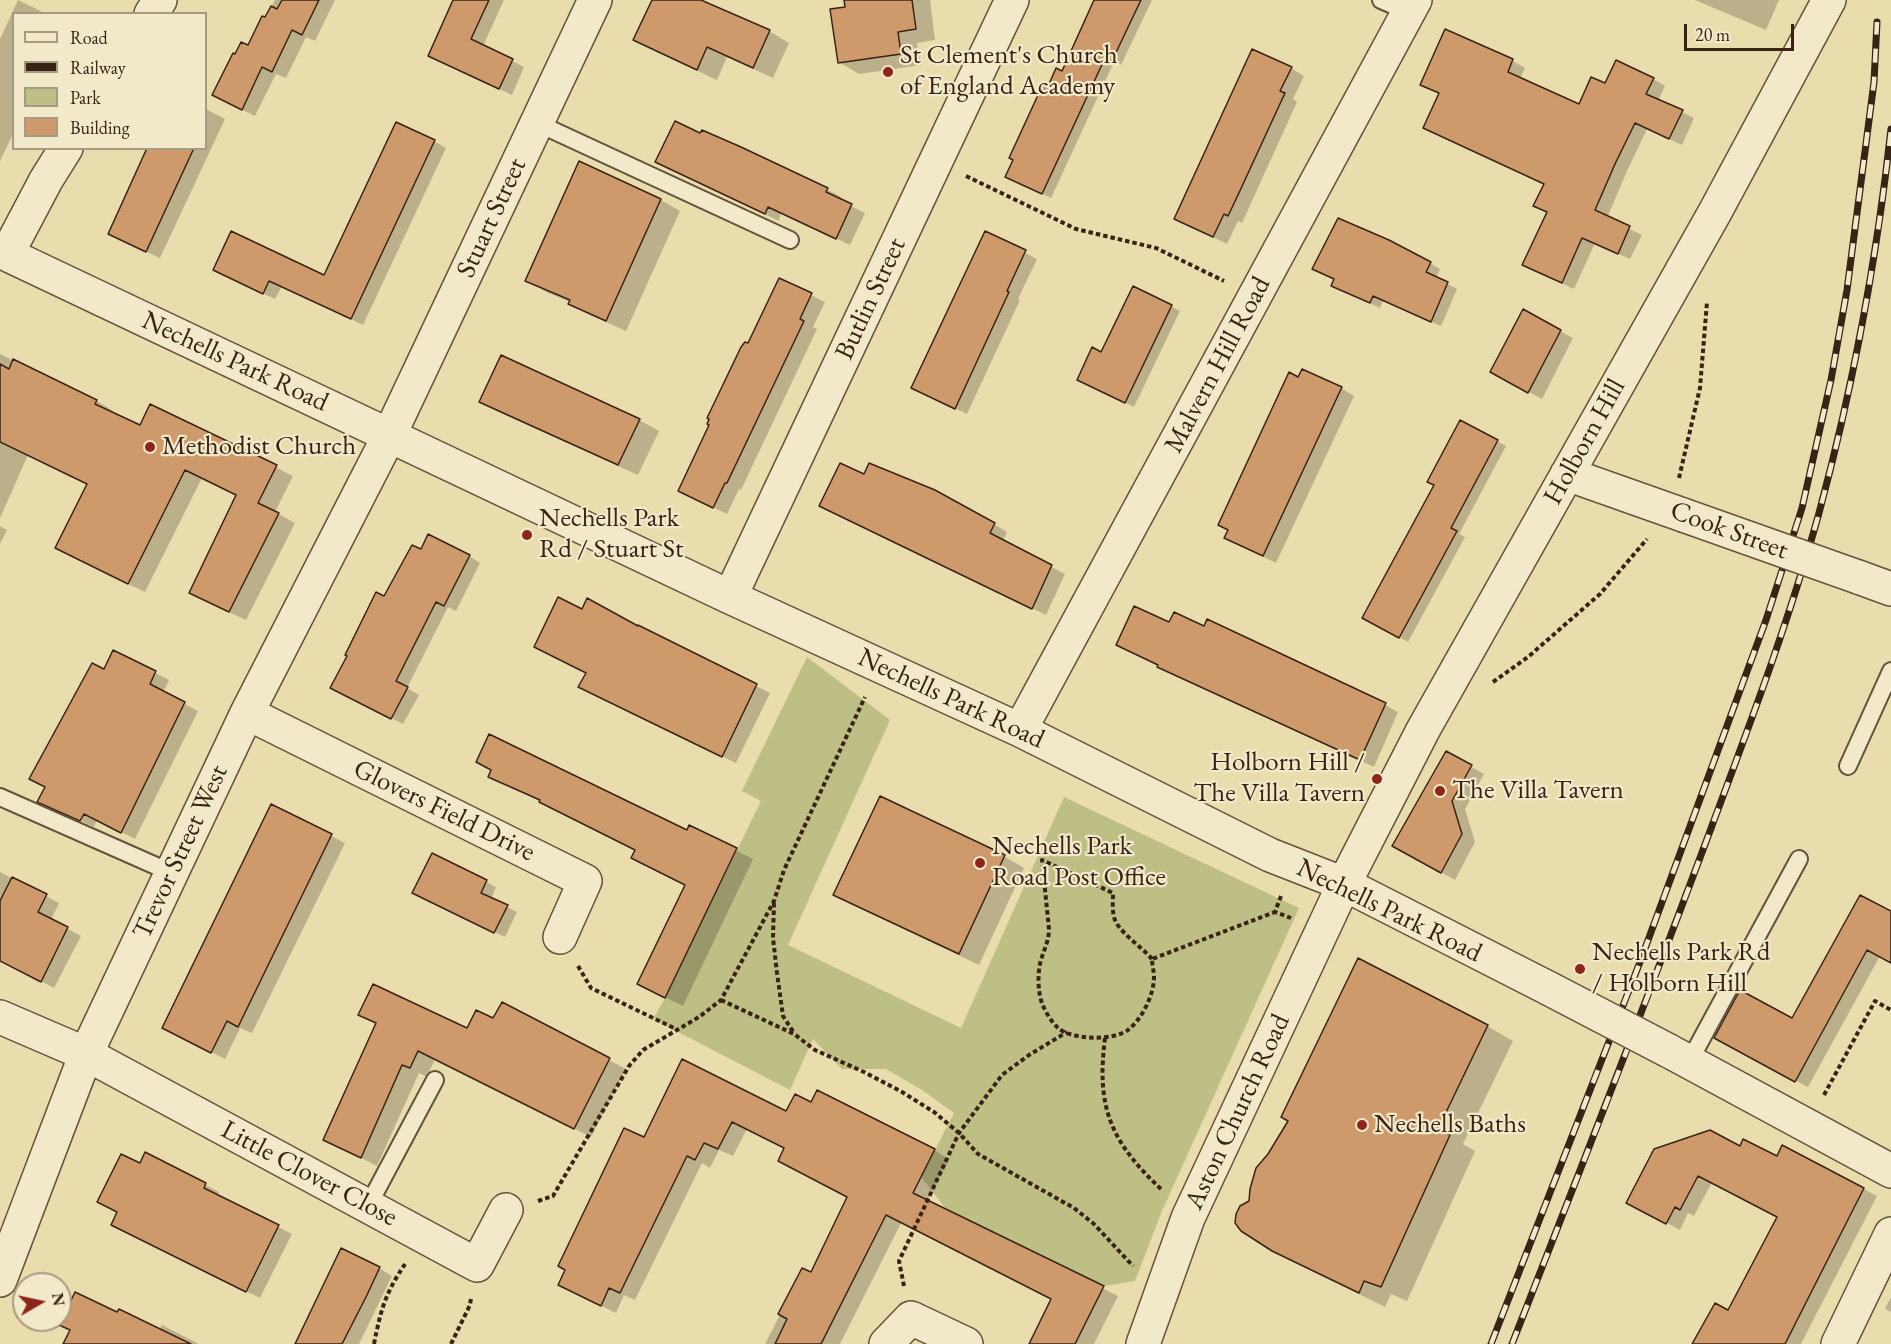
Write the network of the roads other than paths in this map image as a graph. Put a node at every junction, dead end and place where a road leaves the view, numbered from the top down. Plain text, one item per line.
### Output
1 (595, 0) edge
2 (1012, 0) edge
3 (1829, 0) edge
4 (1402, 4) edge
5 (537, 123) junction
6 (65, 150) edge
7 (790, 240) dead end
8 (3, 252) edge
9 (389, 436) junction
10 (1567, 474) junction
11 (1891, 589) edge
12 (730, 597) junction
13 (1891, 671) edge
14 (247, 713) junction
15 (1020, 730) junction
16 (1848, 766) dead end
17 (0, 796) edge
18 (1799, 859) dead end
19 (172, 873) junction
20 (1344, 884) junction
21 (560, 937) road end
22 (0, 1017) edge
23 (86, 1054) junction
24 (1679, 1057) junction
25 (435, 1080) dead end
26 (1891, 1171) edge
27 (368, 1206) junction
28 (506, 1210) road end
29 (1891, 1234) edge
30 (0, 1280) edge
31 (885, 1344) edge
32 (966, 1344) edge
33 (1143, 1344) edge
34 (1838, 1344) edge

1 - 5 street, Stuart Street
2 - 12 street, Butlin Street
3 - 10 street, Holborn Hill
4 - 15 street, Malvern Hill Road
5 - 7 lane
5 - 9 street, Stuart Street
6 - 8 street
8 - 9 street, Nechells Park Road
9 - 12 street, Nechells Park Road
9 - 14 street, Trevor Street West
10 - 11 street, Cook Street, bridge
10 - 20 street, Holborn Hill
12 - 15 street, Nechells Park Road
13 - 16 lane
14 - 19 street, Trevor Street West
14 - 21 street, Glovers Field Drive
15 - 20 street, Nechells Park Road
17 - 19 lane
18 - 24 lane
19 - 23 street, Trevor Street West
20 - 24 street, Nechells Park Road, bridge
20 - 33 street, Aston Church Road
22 - 23 street, Little Clover Close
23 - 27 street, Little Clover Close
23 - 30 street, Trevor Street West
24 - 26 street, Nechells Park Road
25 - 27 lane
27 - 28 street, Little Clover Close
29 - 34 street
31 - 32 street

